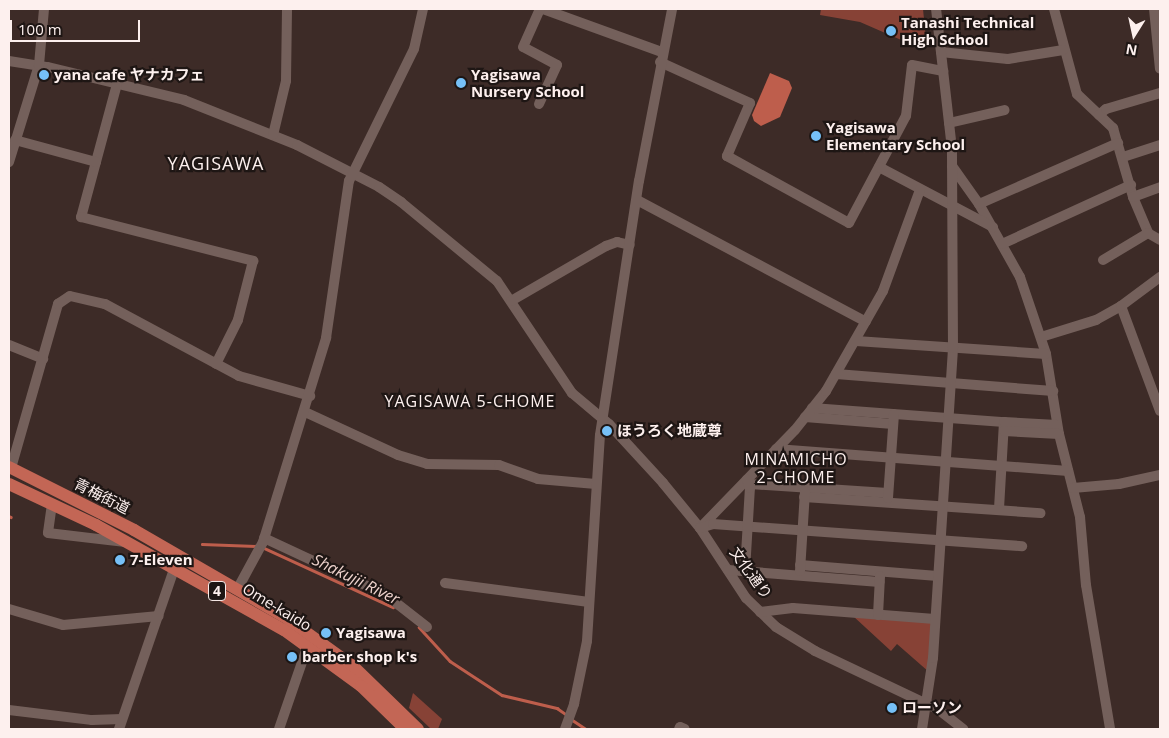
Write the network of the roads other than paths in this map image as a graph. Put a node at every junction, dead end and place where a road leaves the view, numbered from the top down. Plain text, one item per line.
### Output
1 (44, 9) edge
2 (287, 9) edge
3 (423, 9) edge
4 (542, 9) edge
5 (672, 9) edge
6 (936, 9) edge
7 (1054, 9) edge
8 (1154, 9) edge
9 (1063, 50) junction
10 (941, 52) junction
11 (662, 57) junction
12 (9, 61) edge
13 (39, 65) junction
14 (1160, 69) edge
15 (943, 71) junction
16 (117, 84) junction
17 (1160, 93) edge
18 (539, 104) dead end
19 (1005, 110) dead end
20 (1099, 115) junction
21 (949, 123) junction
22 (273, 135) junction
23 (15, 140) junction
24 (1118, 143) junction
25 (1160, 144) edge
26 (10, 155) edge
27 (1122, 156) junction
28 (96, 162) junction
29 (952, 166) junction
30 (878, 167) junction
31 (353, 173) junction
32 (1130, 185) junction
33 (1160, 187) edge
34 (920, 190) junction
35 (1134, 197) junction
36 (637, 200) junction
37 (980, 204) junction
38 (952, 207) junction
39 (994, 228) junction
40 (1148, 232) junction
41 (1160, 240) edge
42 (1002, 244) junction
43 (630, 245) junction
44 (1103, 260) dead end
45 (1160, 276) edge
46 (511, 301) junction
47 (1121, 306) junction
48 (866, 322) junction
49 (1041, 337) junction
50 (856, 341) junction
51 (9, 348) edge
52 (953, 348) junction
53 (1046, 354) junction
54 (42, 359) junction
55 (216, 364) junction
56 (836, 374) junction
57 (950, 384) junction
58 (1053, 391) junction
59 (310, 396) junction
60 (1160, 411) edge
61 (305, 412) junction
62 (809, 412) junction
63 (948, 418) junction
64 (603, 419) junction
65 (893, 419) junction
66 (1004, 427) junction
67 (1058, 430) junction
68 (776, 449) junction
69 (890, 458) junction
70 (945, 462) junction
71 (1002, 466) junction
72 (10, 468) edge
73 (1068, 471) junction
74 (1160, 475) edge
75 (748, 482) junction
76 (9, 484) edge
77 (596, 484) junction
78 (1073, 488) junction
79 (805, 492) junction
80 (888, 498) junction
81 (943, 505) junction
82 (52, 509) junction
83 (999, 510) junction
84 (1040, 513) dead end
85 (747, 527) junction
86 (700, 528) junction
87 (802, 531) junction
88 (940, 540) junction
89 (128, 542) junction
90 (262, 544) junction
91 (1022, 546) dead end
92 (177, 562) junction
93 (728, 570) junction
94 (800, 570) junction
95 (745, 571) junction
96 (880, 576) junction
97 (938, 576) junction
98 (445, 583) dead end
99 (238, 588) junction
100 (589, 602) junction
101 (9, 609) edge
102 (760, 612) junction
103 (878, 615) junction
104 (159, 616) junction
105 (935, 619) junction
106 (427, 627) dead end
107 (308, 646) junction
108 (927, 705) junction
109 (9, 710) edge
110 (568, 722) edge
111 (120, 724) edge
112 (279, 729) edge
113 (405, 729) edge
114 (418, 729) edge
115 (679, 729) edge
116 (685, 729) edge
117 (922, 729) edge
118 (963, 729) edge
119 (1110, 729) edge

1 - 13 street
2 - 22 street
3 - 31 street
4 - 11 street
4 - 18 street
5 - 11 street
6 - 10 street
7 - 9 street
8 - 14 street
9 - 10 street
9 - 20 street
10 - 15 street
11 - 30 street
11 - 36 street
12 - 13 street, 文化通り
13 - 16 street, 文化通り
13 - 23 street
15 - 21 street
15 - 30 street
16 - 22 street, 文化通り
16 - 28 street
17 - 20 street
19 - 21 street
20 - 24 street
21 - 29 street
22 - 31 street, 文化通り
23 - 26 street
23 - 28 street
24 - 27 street
24 - 37 street
25 - 27 street
27 - 32 street
28 - 55 street
29 - 37 street
29 - 38 street
30 - 34 street
31 - 46 street, 文化通り
31 - 59 street
32 - 35 street
32 - 42 street
33 - 35 street
34 - 38 street
34 - 48 street
35 - 40 street
36 - 43 street
36 - 48 street
37 - 39 street
38 - 39 street
38 - 52 street
39 - 42 street
40 - 41 street
40 - 44 street
42 - 49 street
43 - 46 street
43 - 64 street
45 - 47 street
46 - 64 street, 文化通り
47 - 49 street
47 - 60 street
48 - 50 street
49 - 53 street
50 - 52 street
50 - 56 street
51 - 54 street
52 - 53 street
52 - 57 street
53 - 58 street
54 - 55 street
54 - 72 street
55 - 59 street
56 - 57 street
56 - 62 street
57 - 58 street
57 - 63 street
58 - 67 street
59 - 61 street
61 - 77 street
61 - 90 street
62 - 65 street
62 - 68 street
63 - 65 street
63 - 66 street
63 - 70 street
64 - 77 street
64 - 86 street, 文化通り
65 - 69 street
66 - 67 street
66 - 71 street
67 - 73 street
68 - 69 street
68 - 75 street
69 - 70 street
69 - 80 street
70 - 71 street
70 - 81 street
71 - 73 street
71 - 83 street
72 - 92 main road, 青梅街道 / 4
73 - 78 street
74 - 78 street
75 - 79 street
75 - 85 street
75 - 86 street
76 - 82 main road, Ome-kaido / 4
77 - 100 street
78 - 119 street
79 - 80 street
79 - 87 street
80 - 81 street
81 - 83 street
81 - 88 street
82 - 89 main road, Ome-kaido / 4
82 - 89 street
83 - 84 street
85 - 86 street
85 - 87 street
85 - 95 street
86 - 93 street, 文化通り
87 - 88 street
87 - 94 street
88 - 91 street
88 - 97 street
89 - 92 main road, Ome-kaido / 4
90 - 99 street
90 - 106 street
92 - 99 main road, Ome-kaido / 4
92 - 104 street
92 - 107 main road, Ome-kaido / 4
93 - 95 street
93 - 102 street, 文化通り
94 - 95 street
94 - 96 street
96 - 97 street
96 - 103 street
97 - 105 street
98 - 100 street
99 - 114 main road, Ome-kaido / 4
100 - 110 street
101 - 104 street
102 - 103 street
102 - 108 street, 文化通り
103 - 105 street
104 - 111 street
105 - 108 street
107 - 112 street
107 - 113 main road, Ome-kaido / 4
108 - 117 street
108 - 118 street, 文化通り
109 - 111 street
115 - 116 street

